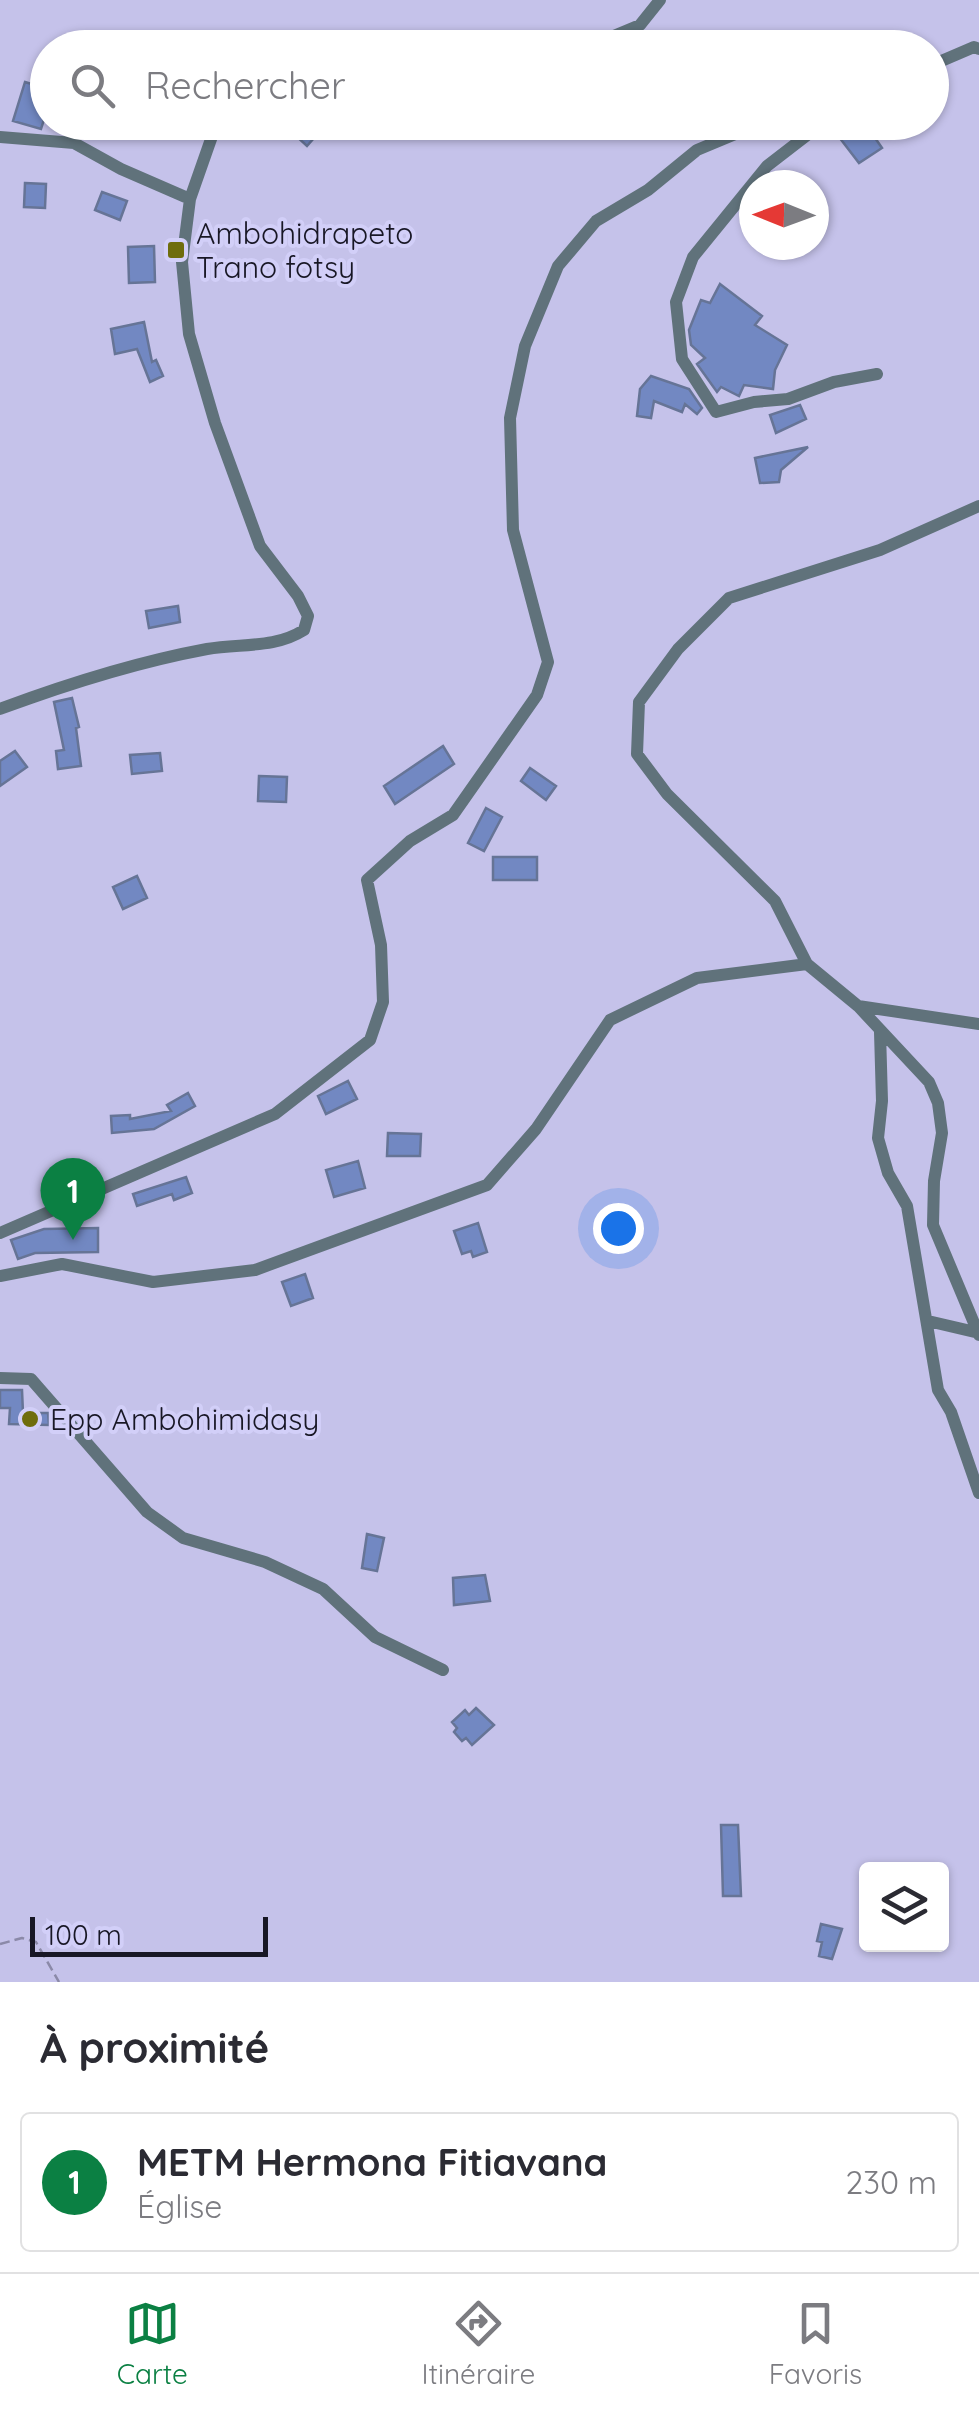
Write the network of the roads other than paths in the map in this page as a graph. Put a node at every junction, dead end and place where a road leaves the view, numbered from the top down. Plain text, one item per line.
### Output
1 (660, 0) edge
2 (628, 30) edge
3 (979, 49) edge
4 (949, 57) edge
5 (0, 137) edge
6 (30, 139) edge
7 (37, 140) edge
8 (211, 140) edge
9 (721, 140) edge
10 (801, 140) edge
11 (190, 199) junction
12 (877, 374) dead end
13 (979, 506) edge
14 (0, 709) edge
15 (807, 964) junction
16 (858, 1006) junction
17 (979, 1024) edge
18 (880, 1032) junction
19 (0, 1233) edge
20 (0, 1276) edge
21 (928, 1321) junction
22 (979, 1334) edge
23 (0, 1378) edge
24 (979, 1493) edge
25 (443, 1670) dead end

1 - 2 street
3 - 4 street
5 - 6 street
7 - 11 street
8 - 11 street
9 - 19 street
10 - 12 street
11 - 14 street
13 - 15 street
15 - 16 street
15 - 20 street
16 - 17 street
16 - 18 street
18 - 21 street
18 - 22 street
21 - 22 street
21 - 24 street
23 - 25 street

